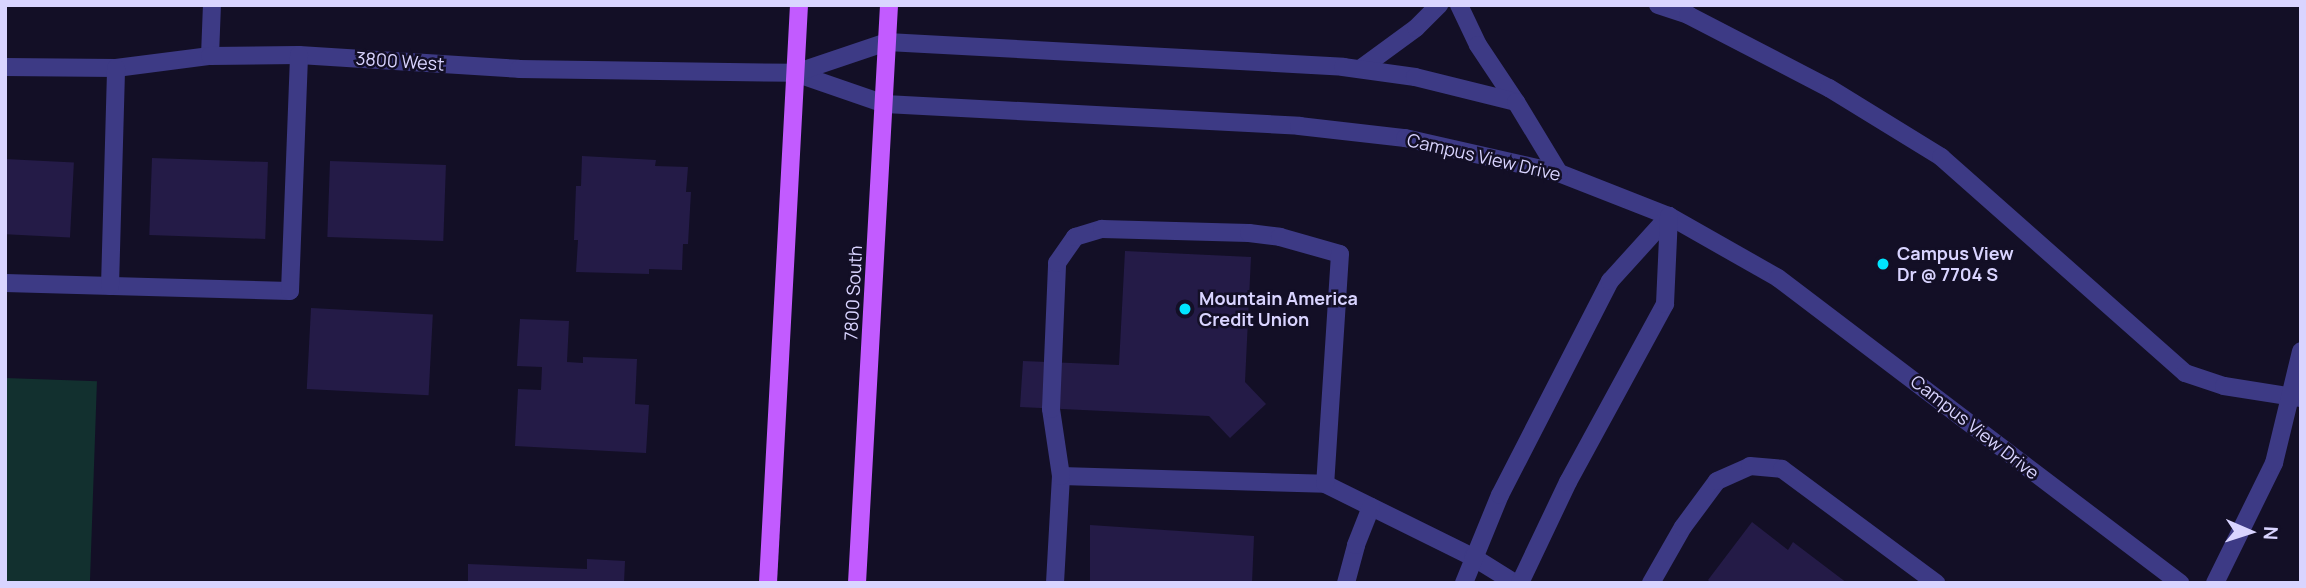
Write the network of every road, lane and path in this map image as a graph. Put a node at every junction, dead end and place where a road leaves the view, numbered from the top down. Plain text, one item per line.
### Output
1 (212, 5) edge
2 (799, 5) edge
3 (889, 5) edge
4 (1439, 5) edge
5 (1459, 5) edge
6 (1658, 5) edge
7 (887, 42) junction
8 (299, 55) junction
9 (210, 56) junction
10 (5, 67) edge
11 (116, 68) junction
12 (1360, 69) junction
13 (795, 74) junction
14 (1516, 102) junction
15 (885, 104) junction
16 (1559, 173) junction
17 (1669, 216) junction
18 (5, 283) edge
19 (110, 286) junction
20 (2301, 351) edge
21 (2296, 398) edge
22 (1061, 476) junction
23 (1325, 484) junction
24 (1371, 507) junction
25 (1473, 557) junction
26 (768, 583) edge
27 (857, 583) edge
28 (1055, 583) edge
29 (1346, 583) edge
30 (1464, 583) edge
31 (1517, 583) edge
32 (1651, 583) edge
33 (1936, 583) edge
34 (2179, 583) edge
35 (2215, 583) edge

1 - 9 street
2 - 13 main road
3 - 7 main road, 7800 South
4 - 12 street
5 - 14 street
6 - 21 street
7 - 12 street
7 - 13 street
7 - 15 main road, 7800 South
8 - 9 street, 3800 West
8 - 13 street, 3800 West
8 - 19 street
9 - 11 street, 3800 West
10 - 11 street, 3800 West
11 - 19 street
12 - 14 street
13 - 15 street, Campus View Drive
13 - 26 main road
14 - 16 street
15 - 16 street, Campus View Drive
15 - 27 main road, 7800 South
16 - 17 street, Campus View Drive
17 - 25 street
17 - 31 street
17 - 34 street, Campus View Drive
18 - 19 street
20 - 21 street
21 - 35 street
22 - 23 street
22 - 23 street
22 - 28 street
23 - 24 street
24 - 25 street
24 - 29 street
25 - 30 street
25 - 31 street
32 - 33 street

